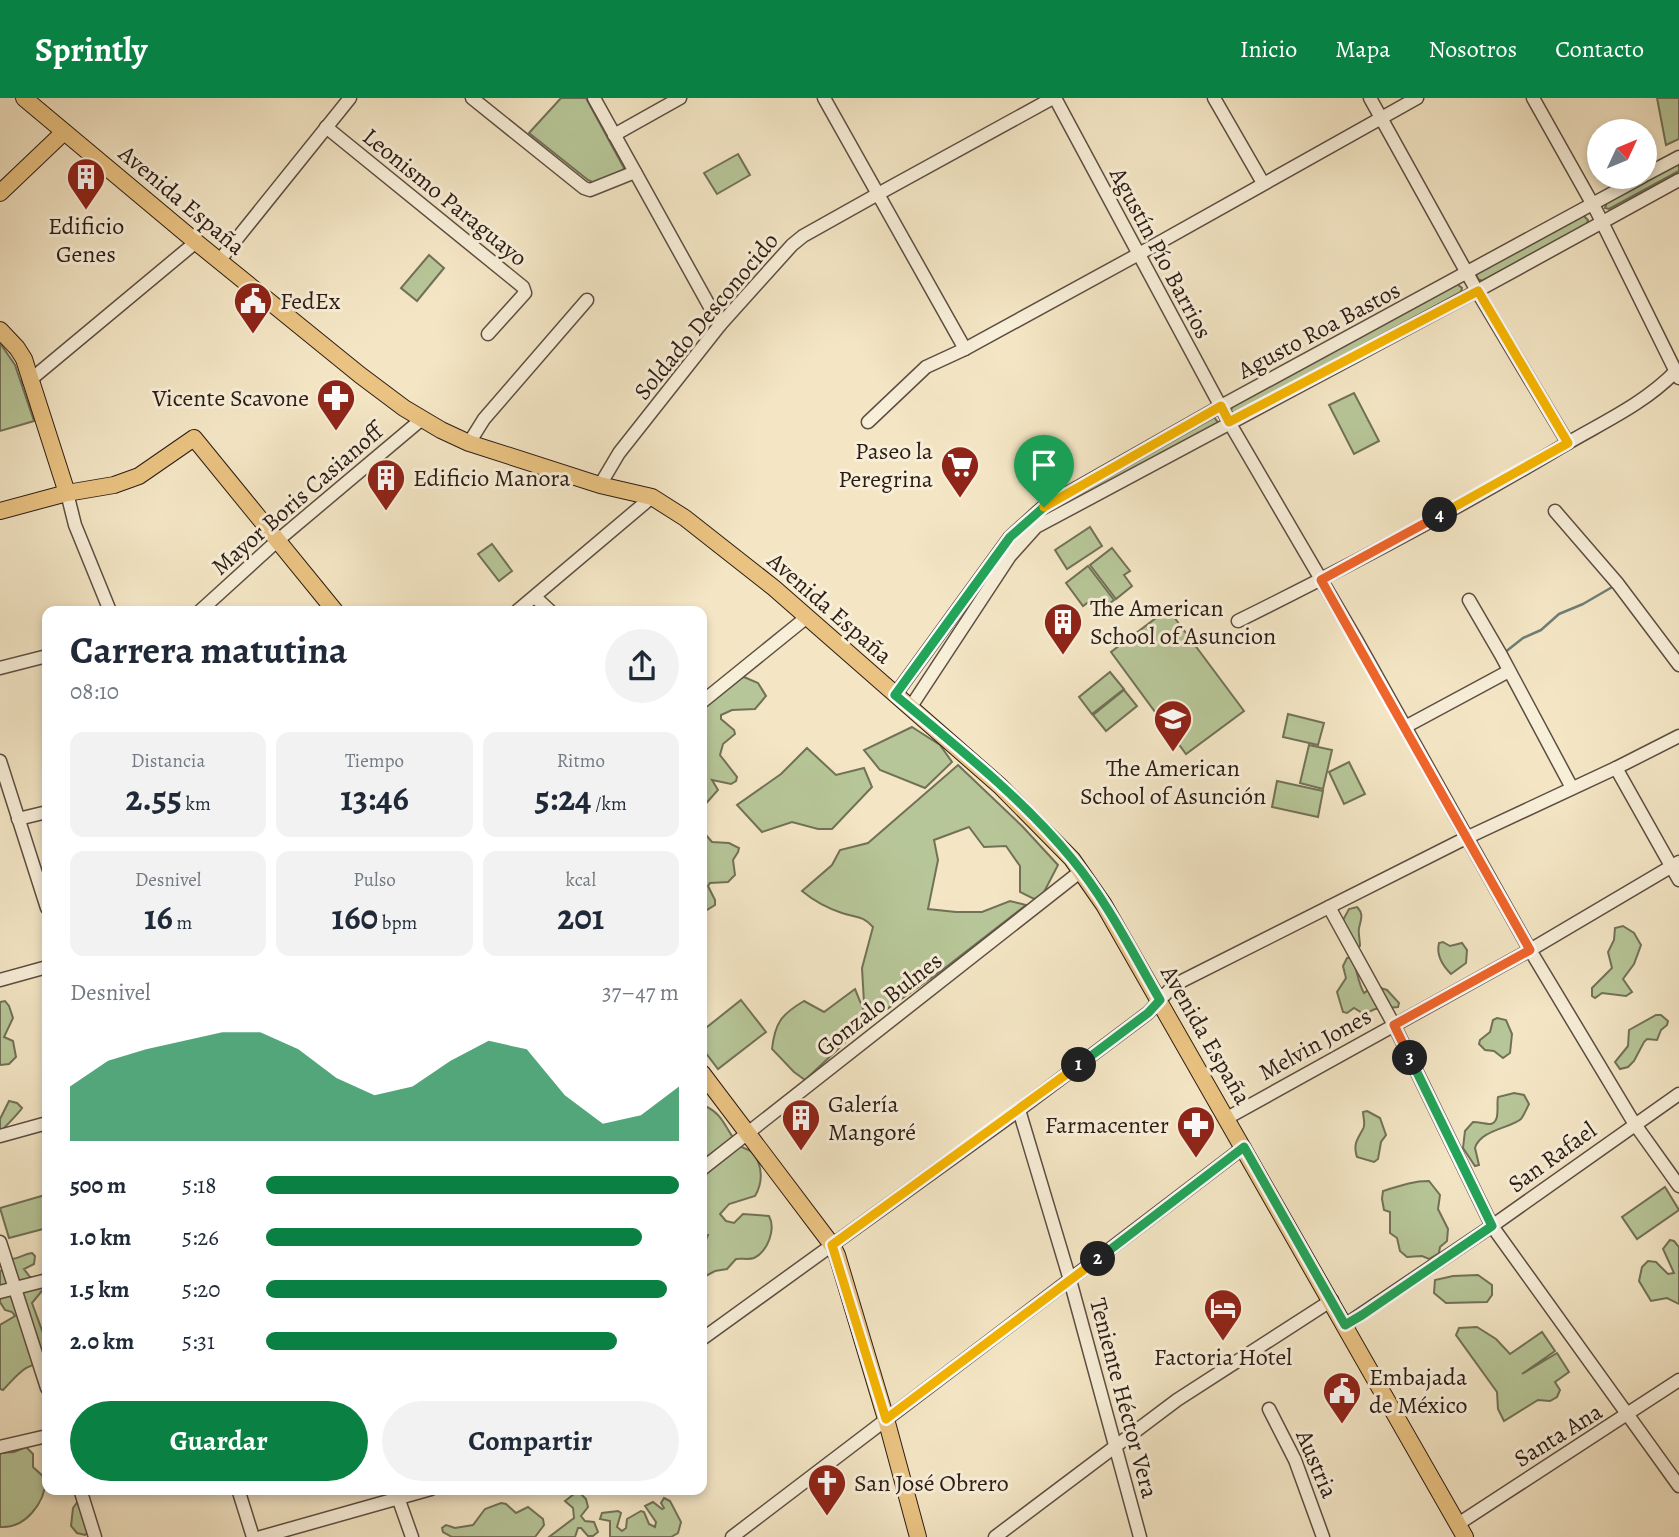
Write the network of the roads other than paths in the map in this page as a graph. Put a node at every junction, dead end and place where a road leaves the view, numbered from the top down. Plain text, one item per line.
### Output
1 (24, 98) edge
2 (349, 98) edge
3 (472, 98) edge
4 (594, 98) edge
5 (680, 98) edge
6 (824, 98) edge
7 (1054, 98) edge
8 (1214, 98) edge
9 (1370, 98) edge
10 (1417, 98) edge
11 (1533, 98) edge
12 (1381, 118) junction
13 (326, 127) junction
14 (64, 132) junction
15 (614, 135) junction
16 (1679, 157) edge
17 (1657, 169) edge
18 (635, 172) junction
19 (1679, 180) edge
20 (1263, 183) junction
21 (1619, 189) edge
22 (0, 193) edge
23 (878, 194) junction
24 (1593, 203) junction
25 (1602, 221) junction
26 (196, 242) junction
27 (1137, 255) junction
28 (219, 261) junction
29 (1468, 273) junction
30 (1478, 291) junction
31 (587, 300) dead end
32 (720, 325) junction
33 (0, 330) edge
34 (488, 334) dead end
35 (965, 349) junction
36 (1678, 375) edge
37 (29, 381) junction
38 (1221, 406) junction
39 (422, 419) junction
40 (868, 422) dead end
41 (1229, 422) junction
42 (469, 443) junction
43 (1568, 443) junction
44 (600, 485) junction
45 (67, 494) junction
46 (652, 497) junction
47 (0, 511) edge
48 (1555, 511) dead end
49 (277, 541) junction
50 (1321, 580) junction
51 (535, 597) junction
52 (1469, 600) dead end
53 (108, 606) edge
54 (206, 606) edge
55 (331, 606) edge
56 (523, 606) edge
57 (545, 606) edge
58 (807, 617) junction
59 (1238, 621) dead end
60 (42, 657) edge
61 (1679, 665) edge
62 (0, 668) edge
63 (1509, 671) junction
64 (895, 695) junction
65 (707, 698) edge
66 (910, 708) junction
67 (1405, 727) junction
68 (1679, 736) edge
69 (0, 761) edge
70 (1616, 768) junction
71 (1572, 788) junction
72 (42, 813) edge
73 (18, 819) junction
74 (1466, 838) junction
75 (1675, 864) edge
76 (1081, 871) junction
77 (1679, 880) edge
78 (42, 893) edge
79 (1329, 907) junction
80 (1530, 950) junction
81 (42, 968) edge
82 (0, 979) edge
83 (1160, 1000) junction
84 (1394, 1025) junction
85 (707, 1080) edge
86 (1679, 1094) edge
87 (1019, 1110) junction
88 (1227, 1118) junction
89 (42, 1124) edge
90 (1634, 1124) junction
91 (748, 1133) junction
92 (0, 1136) edge
93 (1244, 1147) junction
94 (707, 1165) edge
95 (1679, 1186) edge
96 (1492, 1226) junction
97 (0, 1242) edge
98 (832, 1245) junction
99 (1070, 1280) junction
100 (42, 1281) edge
101 (16, 1287) junction
102 (0, 1292) edge
103 (1332, 1300) junction
104 (1345, 1325) junction
105 (707, 1335) edge
106 (42, 1372) edge
107 (1679, 1381) edge
108 (1269, 1409) dead end
109 (1628, 1415) junction
110 (886, 1419) junction
111 (42, 1437) edge
112 (1115, 1445) junction
113 (0, 1447) edge
114 (1679, 1486) edge
115 (82, 1495) edge
116 (240, 1495) edge
117 (394, 1495) edge
118 (397, 1495) edge
119 (1462, 1531) edge
120 (95, 1537) edge
121 (253, 1537) edge
122 (261, 1537) edge
123 (412, 1537) edge
124 (732, 1537) edge
125 (918, 1537) edge
126 (995, 1537) edge
127 (1140, 1537) edge
128 (1322, 1537) edge

1 - 14 main road, Avenida España
2 - 13 street
3 - 18 street
4 - 15 street
5 - 15 street
6 - 23 street
7 - 23 street, Soldado Desconocido
7 - 27 street, Agustín Pío Barrios
8 - 20 street
9 - 12 street
10 - 12 street
11 - 24 street
12 - 20 street
12 - 29 street
13 - 28 street
13 - 34 street, Leonismo Paraguayo
14 - 22 main road
14 - 26 main road, Avenida España
15 - 18 street
16 - 17 street, Agusto Roa Bastos
18 - 32 street
19 - 25 street, Agusto Roa Bastos
20 - 27 street
21 - 24 street, Agusto Roa Bastos
23 - 32 street, Soldado Desconocido
23 - 35 street
24 - 25 street
24 - 29 street, Agusto Roa Bastos
25 - 30 street, Agusto Roa Bastos
25 - 36 street
26 - 28 main road, Avenida España
26 - 37 street
27 - 35 street
27 - 38 street, Agustín Pío Barrios
28 - 39 main road, Avenida España
29 - 30 street
29 - 38 street, Agusto Roa Bastos
30 - 41 street, Agusto Roa Bastos
30 - 43 street
31 - 42 street
32 - 44 street, Soldado Desconocido
33 - 37 main road
35 - 40 street
36 - 43 street
37 - 45 main road
38 - 41 street, Agustín Pío Barrios
38 - 64 street, Agusto Roa Bastos
39 - 42 main road, Avenida España
39 - 49 street, Mayor Boris Casianoff
41 - 50 street, Agustín Pío Barrios
41 - 66 street, Agusto Roa Bastos
42 - 44 main road, Avenida España
43 - 50 street
44 - 46 main road, Avenida España
45 - 47 main road
45 - 49 main road
45 - 53 street
46 - 51 street
46 - 58 main road, Avenida España
48 - 61 street
49 - 54 street, Mayor Boris Casianoff
49 - 55 main road
50 - 59 street
50 - 67 street, Agustín Pío Barrios
51 - 56 street
51 - 57 street
52 - 63 street
58 - 64 main road, Avenida España
58 - 65 street
60 - 62 street
63 - 67 street
63 - 71 street
64 - 66 main road, Avenida España
66 - 76 main road, Avenida España
67 - 74 street, Agustín Pío Barrios
68 - 70 street
69 - 73 street
70 - 71 street
70 - 75 street
71 - 74 street
72 - 73 street
73 - 78 street
74 - 79 street
74 - 80 street, Agustín Pío Barrios
75 - 77 street
75 - 80 street, Melvin Jones
76 - 83 main road, Avenida España
76 - 91 street, Gonzalo Bulnes
79 - 83 street
79 - 84 street
80 - 84 street, Melvin Jones
80 - 90 street, Agustín Pío Barrios
81 - 82 street
83 - 87 street
83 - 88 main road, Avenida España
84 - 88 street, Melvin Jones
84 - 96 street
85 - 91 main road
86 - 90 street, San Rafael
87 - 98 street
87 - 99 street, Teniente Héctor Vera
88 - 93 main road, Avenida España
89 - 92 street
90 - 95 street, Agustín Pío Barrios
90 - 96 street, San Rafael
91 - 94 street, Gonzalo Bulnes
91 - 98 main road
93 - 99 street
93 - 103 main road, Avenida España
96 - 104 street, San Rafael
96 - 109 street
97 - 101 street
98 - 105 street
98 - 110 main road
99 - 110 street
99 - 112 street, Teniente Héctor Vera
100 - 101 street
101 - 102 street
101 - 106 street
103 - 104 main road, Avenida España
103 - 112 street
104 - 119 main road, Avenida España
107 - 109 street, Santa Ana
108 - 128 street, Austria
109 - 114 street
109 - 119 street, Santa Ana
110 - 124 street
110 - 125 main road
111 - 113 street
112 - 126 street
112 - 127 street, Teniente Héctor Vera
115 - 120 street
116 - 121 street
117 - 122 street
118 - 123 street

